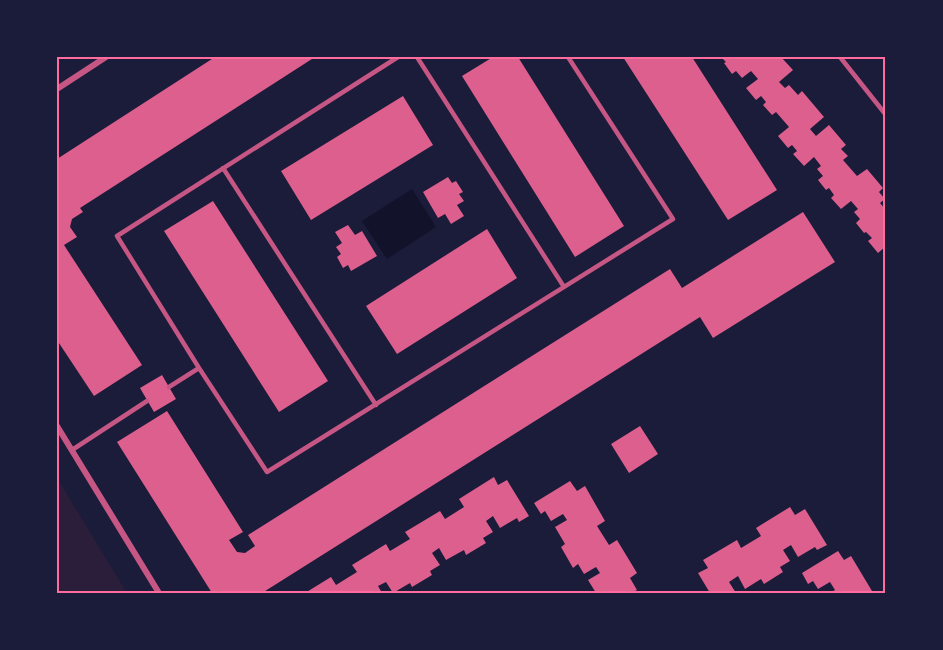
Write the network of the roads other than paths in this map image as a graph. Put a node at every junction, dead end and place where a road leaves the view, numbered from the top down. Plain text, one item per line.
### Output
1 (105, 57) edge
2 (398, 57) edge
3 (417, 57) edge
4 (568, 57) edge
5 (840, 57) edge
6 (57, 89) edge
7 (886, 115) edge
8 (224, 168) junction
9 (564, 287) junction
10 (199, 368) junction
11 (169, 387) dead end
12 (147, 401) dead end
13 (375, 405) junction
14 (57, 426) edge
15 (72, 450) junction
16 (159, 593) edge

1 - 6 street
2 - 8 lane
3 - 9 lane
4 - 9 lane
5 - 7 lane
8 - 10 lane
8 - 13 lane
9 - 13 lane
10 - 11 lane
10 - 13 lane
12 - 15 lane
14 - 15 street
15 - 16 street

